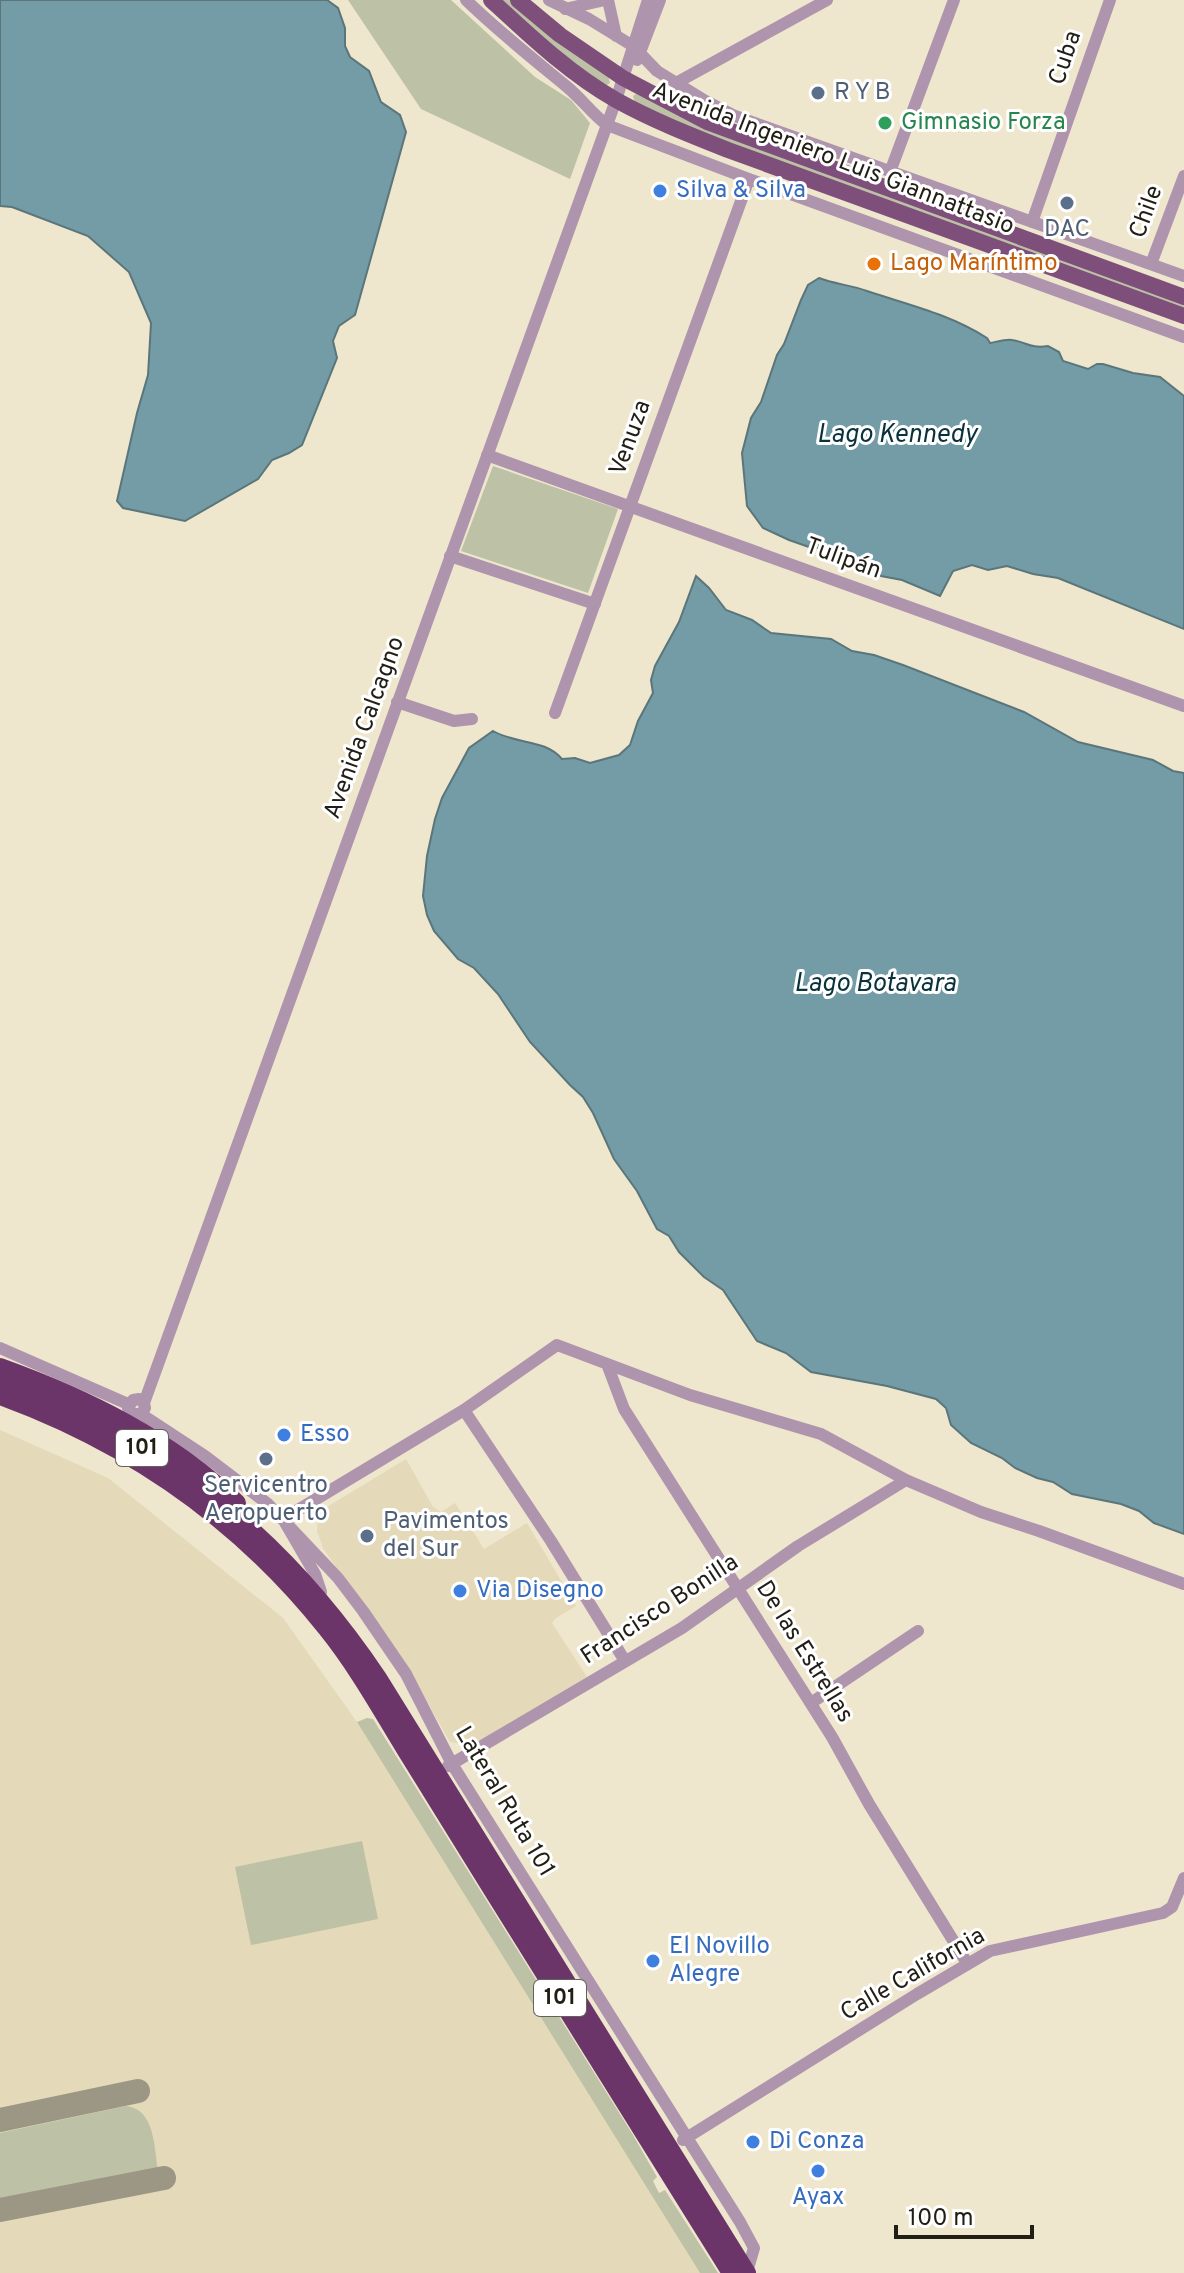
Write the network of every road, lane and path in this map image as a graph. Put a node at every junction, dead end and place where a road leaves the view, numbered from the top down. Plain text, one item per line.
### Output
1 (466, 0) edge
2 (491, 0) edge
3 (518, 0) edge
4 (549, 0) edge
5 (607, 0) edge
6 (648, 0) edge
7 (660, 0) edge
8 (954, 0) edge
9 (1110, 0) edge
10 (824, 1) edge
11 (565, 9) junction
12 (616, 36) junction
13 (636, 51) junction
14 (623, 78) junction
15 (676, 83) junction
16 (616, 100) junction
17 (607, 125) junction
18 (890, 172) junction
19 (1184, 176) edge
20 (749, 179) junction
21 (1032, 222) junction
22 (1151, 264) junction
23 (1184, 276) edge
24 (1184, 297) edge
25 (1184, 316) edge
26 (1184, 337) edge
27 (487, 455) junction
28 (630, 505) junction
29 (450, 556) junction
30 (595, 604) junction
31 (397, 702) junction
32 (1184, 706) edge
33 (555, 713) dead end
34 (472, 719) dead end
35 (0, 1348) edge
36 (607, 1364) junction
37 (0, 1367) edge
38 (0, 1383) edge
39 (0, 1396) edge
40 (140, 1403) junction
41 (0, 1408) edge
42 (464, 1410) junction
43 (906, 1480) junction
44 (283, 1519) junction
45 (283, 1580) junction
46 (1184, 1584) edge
47 (738, 1587) junction
48 (321, 1592) junction
49 (329, 1610) junction
50 (918, 1631) dead end
51 (625, 1661) junction
52 (811, 1703) junction
53 (444, 1769) junction
54 (1184, 1878) edge
55 (967, 1963) junction
56 (646, 2075) junction
57 (637, 2097) junction
58 (687, 2138) junction
59 (670, 2149) junction
60 (731, 2273) edge
61 (747, 2273) edge

1 - 17 street, Avenida Ingeniero Luis Giannattasio
2 - 16 main road, Avenida Ingeniero Luis Giannattasio
3 - 14 main road, Avenida Ingeniero Luis Giannattasio
4 - 11 street, Avenida Ingeniero Luis Giannattasio
5 - 11 street
5 - 12 street
6 - 13 street, Avenida Calcagno
7 - 13 street, Avenida Calcagno
8 - 18 street
9 - 21 street, Cuba
10 - 15 street
11 - 12 street, Avenida Ingeniero Luis Giannattasio
12 - 13 street, Avenida Ingeniero Luis Giannattasio
13 - 14 street, Avenida Calcagno
13 - 15 street, Avenida Ingeniero Luis Giannattasio
14 - 16 street, Avenida Calcagno
14 - 24 main road, Avenida Ingeniero Luis Giannattasio
15 - 18 street, Avenida Ingeniero Luis Giannattasio
16 - 17 street, Avenida Calcagno
16 - 25 main road, Avenida Ingeniero Luis Giannattasio
17 - 20 street, Avenida Ingeniero Luis Giannattasio
17 - 27 street, Avenida Calcagno
18 - 21 street, Avenida Ingeniero Luis Giannattasio
19 - 22 street, Chile
20 - 26 street, Avenida Ingeniero Luis Giannattasio
20 - 28 street, Venuza
21 - 22 street, Avenida Ingeniero Luis Giannattasio
22 - 23 street, Avenida Ingeniero Luis Giannattasio
27 - 28 street, Tulipán
27 - 29 street, Avenida Calcagno
28 - 30 street, Venuza
28 - 32 street, Tulipán
29 - 30 street
29 - 31 street, Avenida Calcagno
30 - 33 street, Venuza
31 - 34 street
31 - 40 street, Avenida Calcagno
35 - 40 street, Lateral Ruta 101
36 - 42 street
36 - 43 street
36 - 47 street, De las Estrellas
37 - 48 highway
38 - 49 highway, 101
39 - 45 highway, 101
40 - 44 street, Lateral Ruta 101
41 - 45 highway
42 - 44 street
42 - 51 street
43 - 46 street
43 - 47 street, Francisco Bonilla
44 - 48 street
44 - 53 street, Lateral Ruta 101
45 - 60 highway, 101
47 - 51 street, Francisco Bonilla
47 - 52 street, De las Estrellas
48 - 49 highway
49 - 53 highway, 101
50 - 52 street
51 - 53 street, Francisco Bonilla
52 - 55 street, De las Estrellas
53 - 56 street, Lateral Ruta 101
53 - 57 highway, 101
54 - 55 street, Calle California
55 - 58 street, Calle California
56 - 57 street
56 - 58 street, Lateral Ruta 101
57 - 59 highway, 101
58 - 59 street, Calle California
58 - 61 street, Lateral Ruta 101
59 - 61 highway, 101

